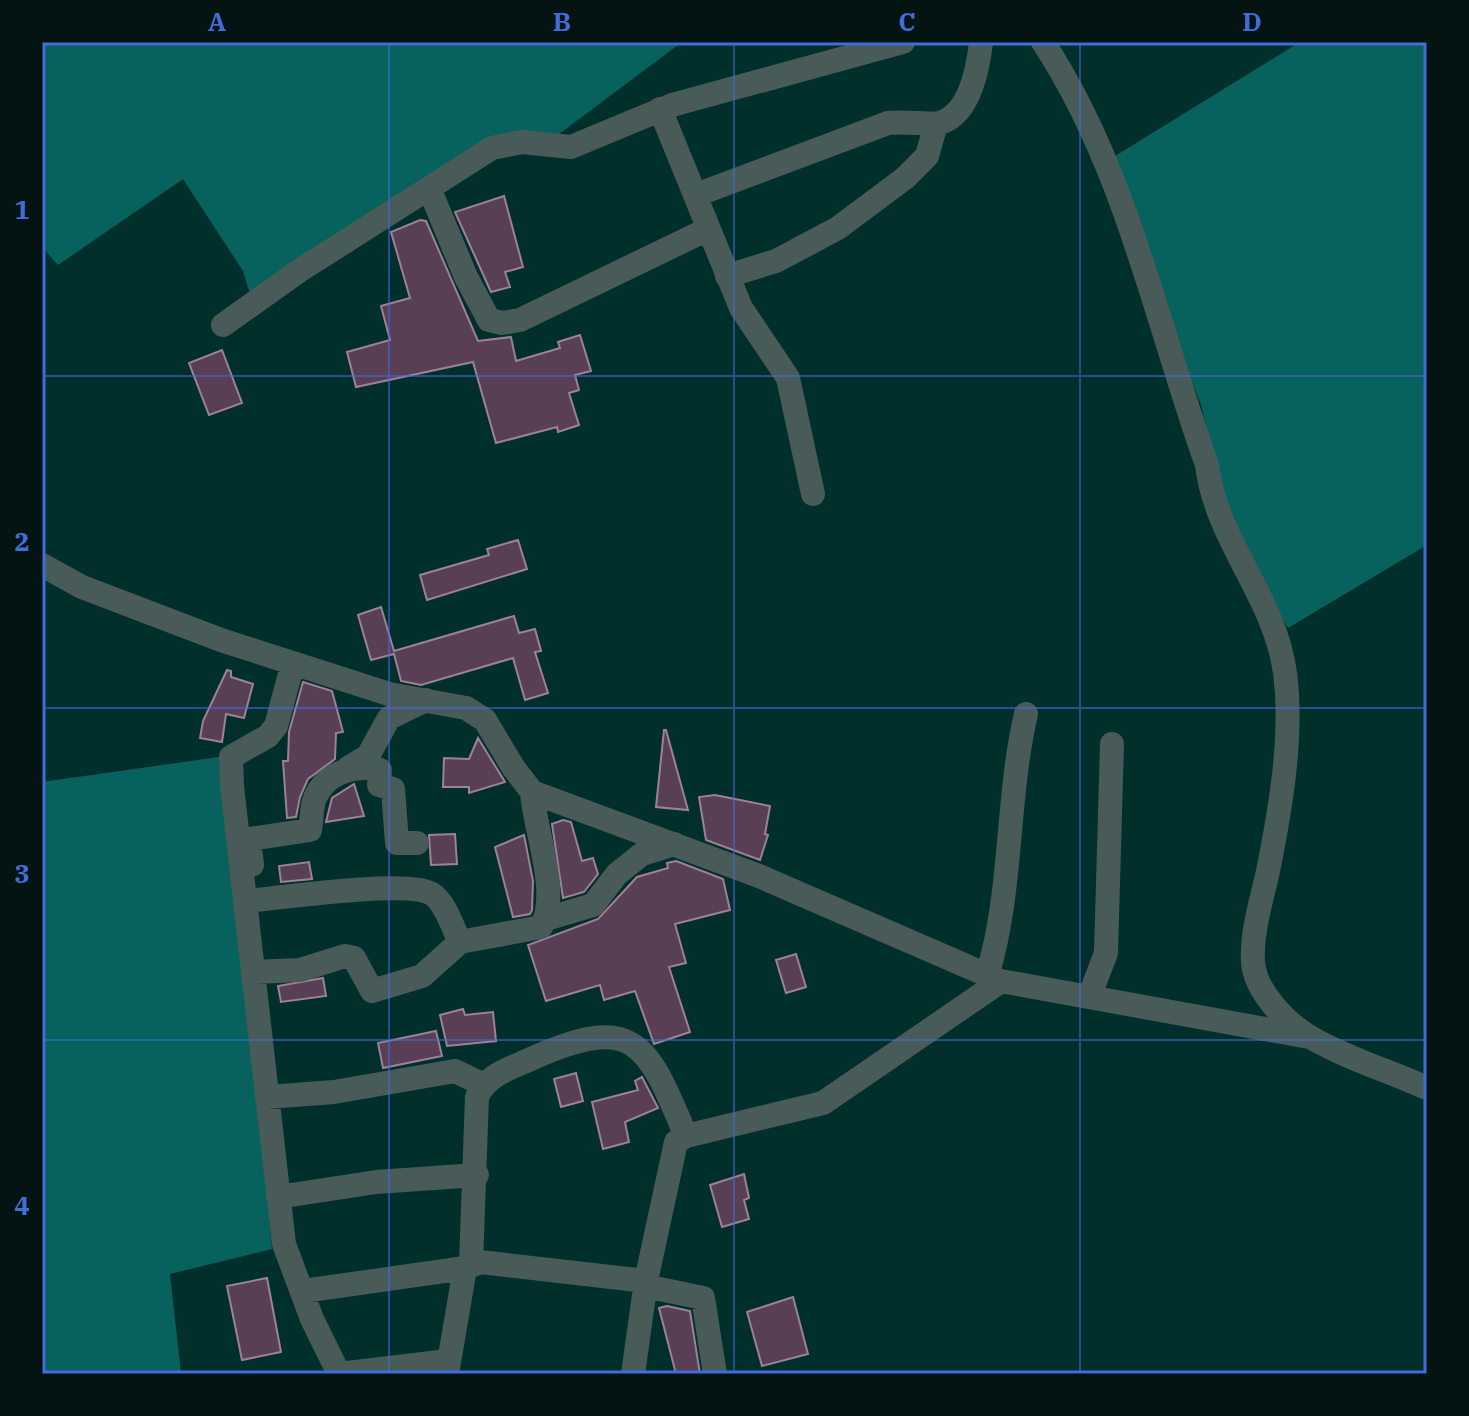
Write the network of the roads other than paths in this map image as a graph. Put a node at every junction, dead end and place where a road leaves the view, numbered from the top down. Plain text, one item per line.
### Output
1 (903, 42) edge
2 (981, 42) edge
3 (1043, 42) edge
4 (660, 109) junction
5 (936, 124) junction
6 (429, 188) junction
7 (696, 195) junction
8 (708, 229) junction
9 (727, 276) junction
10 (223, 325) dead end
11 (813, 494) dead end
12 (42, 565) edge
13 (293, 663) junction
14 (426, 700) junction
15 (1026, 714) dead end
16 (1112, 744) dead end
17 (348, 768) junction
18 (532, 792) junction
19 (417, 843) dead end
20 (674, 844) junction
21 (245, 901) junction
22 (546, 919) junction
23 (460, 942) junction
24 (255, 972) junction
25 (994, 979) junction
26 (1090, 995) junction
27 (1309, 1037) junction
28 (484, 1085) junction
29 (1427, 1088) edge
30 (267, 1097) junction
31 (686, 1136) junction
32 (477, 1175) junction
33 (278, 1197) junction
34 (468, 1266) junction
35 (646, 1284) junction
36 (303, 1291) junction
37 (447, 1368) edge
38 (339, 1374) edge
39 (633, 1374) edge
40 (715, 1374) edge

1 - 4 street
2 - 5 street
3 - 27 street
4 - 6 street
4 - 7 street
5 - 7 street
5 - 9 street
6 - 8 street
6 - 10 street
7 - 8 street
8 - 9 street
9 - 11 street
12 - 13 street
13 - 14 street
13 - 21 street
14 - 17 street
14 - 18 street
15 - 25 street
16 - 26 street
17 - 19 street
17 - 21 street
18 - 20 street
18 - 22 street
20 - 22 street
20 - 25 street
21 - 23 street
21 - 24 street
22 - 23 street
23 - 24 street
24 - 30 street
25 - 26 street
25 - 31 street
26 - 27 street
27 - 29 street
28 - 30 street
28 - 31 street
28 - 32 street
30 - 33 street
31 - 35 street
32 - 33 street
32 - 34 street
33 - 36 street
34 - 35 street
34 - 36 street
34 - 37 street
35 - 39 street
35 - 40 street
36 - 38 street
37 - 38 street

